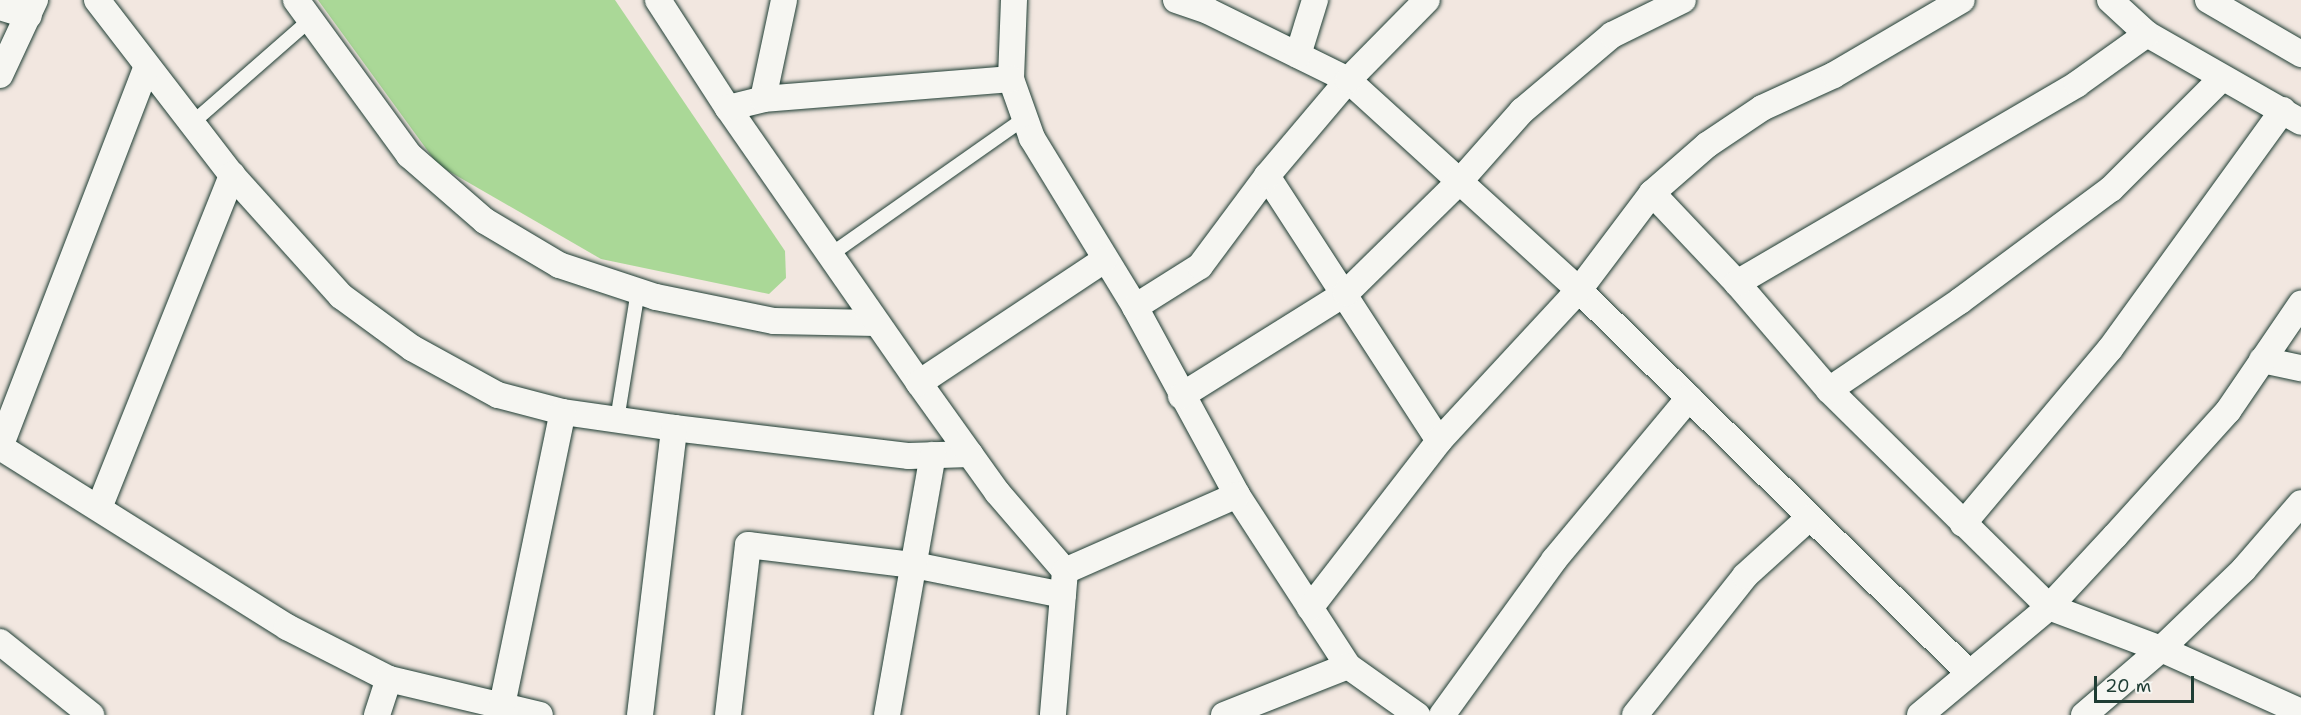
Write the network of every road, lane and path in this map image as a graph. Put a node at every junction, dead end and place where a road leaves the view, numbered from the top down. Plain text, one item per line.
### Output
1 (97, 0) edge
2 (658, 0) edge
3 (784, 0) edge
4 (1014, 0) edge
5 (1176, 0) edge
6 (1315, 0) edge
7 (1427, 0) edge
8 (1683, 0) edge
9 (1962, 0) edge
10 (2110, 0) edge
11 (2208, 0) edge
12 (0, 7) edge
13 (32, 8) edge
14 (2240, 9) edge
15 (303, 10) edge
16 (2147, 34) junction
17 (2301, 54) edge
18 (1298, 55) junction
19 (147, 68) junction
20 (0, 75) edge
21 (2222, 78) junction
22 (1011, 80) junction
23 (1348, 80) junction
24 (764, 99) junction
25 (728, 108) junction
26 (2292, 116) edge
27 (1025, 118) junction
28 (191, 124) junction
29 (232, 175) junction
30 (1267, 176) junction
31 (1460, 181) junction
32 (1652, 193) junction
33 (830, 255) junction
34 (1104, 260) junction
35 (1737, 283) junction
36 (1579, 290) junction
37 (638, 291) junction
38 (1346, 293) junction
39 (2301, 304) edge
40 (1135, 307) junction
41 (876, 323) junction
42 (2262, 360) junction
43 (2301, 368) edge
44 (919, 382) junction
45 (1829, 390) junction
46 (1181, 396) junction
47 (1689, 398) junction
48 (563, 412) junction
49 (617, 420) junction
50 (674, 428) junction
51 (1439, 441) junction
52 (0, 447) edge
53 (970, 454) junction
54 (933, 455) junction
55 (1237, 495) junction
56 (2301, 503) edge
57 (99, 508) junction
58 (1809, 518) junction
59 (1963, 524) junction
60 (914, 565) junction
61 (1064, 583) junction
62 (2049, 607) junction
63 (1310, 608) junction
64 (0, 642) edge
65 (2161, 649) junction
66 (1348, 666) junction
67 (1968, 672) junction
68 (389, 679) junction
69 (502, 710) edge
70 (2283, 710) edge
71 (91, 715) edge
72 (377, 715) edge
73 (540, 715) edge
74 (640, 715) edge
75 (728, 715) edge
76 (887, 715) edge
77 (1053, 715) edge
78 (1224, 715) edge
79 (1417, 715) edge
80 (1442, 715) edge
81 (1635, 715) edge
82 (1920, 715) edge
83 (2084, 715) edge

1 - 19 street
2 - 25 street
3 - 24 street
4 - 22 street
5 - 18 street
6 - 18 street
7 - 23 street
8 - 31 street
9 - 32 street
10 - 16 street
11 - 14 street
12 - 13 street
13 - 20 street
14 - 17 street
15 - 28 lane
15 - 37 street
16 - 21 street
16 - 35 street
18 - 23 street
19 - 28 street
19 - 52 street
21 - 26 street
21 - 45 street
22 - 24 street
22 - 27 street
23 - 30 street
23 - 31 street
24 - 25 street
25 - 33 street
26 - 59 street
27 - 33 lane
27 - 34 street
28 - 29 street
29 - 48 street
29 - 57 street
30 - 38 street
30 - 40 street
31 - 36 street
31 - 38 street
32 - 35 street
32 - 36 street
33 - 41 street
34 - 40 street
34 - 44 street
35 - 45 street
36 - 47 street
36 - 51 street
37 - 41 street
37 - 49 lane
38 - 46 street
38 - 51 street
39 - 42 street
40 - 46 street
41 - 44 street
42 - 43 street
42 - 62 street
44 - 53 street
45 - 59 street
46 - 55 street
47 - 58 street
47 - 80 street
48 - 49 street
48 - 69 street
49 - 50 street
50 - 54 street
50 - 74 street
51 - 63 street
52 - 57 street
53 - 54 street
53 - 61 street
54 - 60 street
55 - 61 street
55 - 63 street
56 - 65 street
57 - 68 street
58 - 67 street
58 - 81 street
59 - 62 street
60 - 61 street
60 - 75 street
60 - 76 street
61 - 77 street
62 - 65 street
62 - 67 street
63 - 66 street
64 - 71 street
65 - 70 street
65 - 83 street
66 - 78 street
66 - 79 street
67 - 82 street
68 - 69 street
68 - 72 street
69 - 73 street

